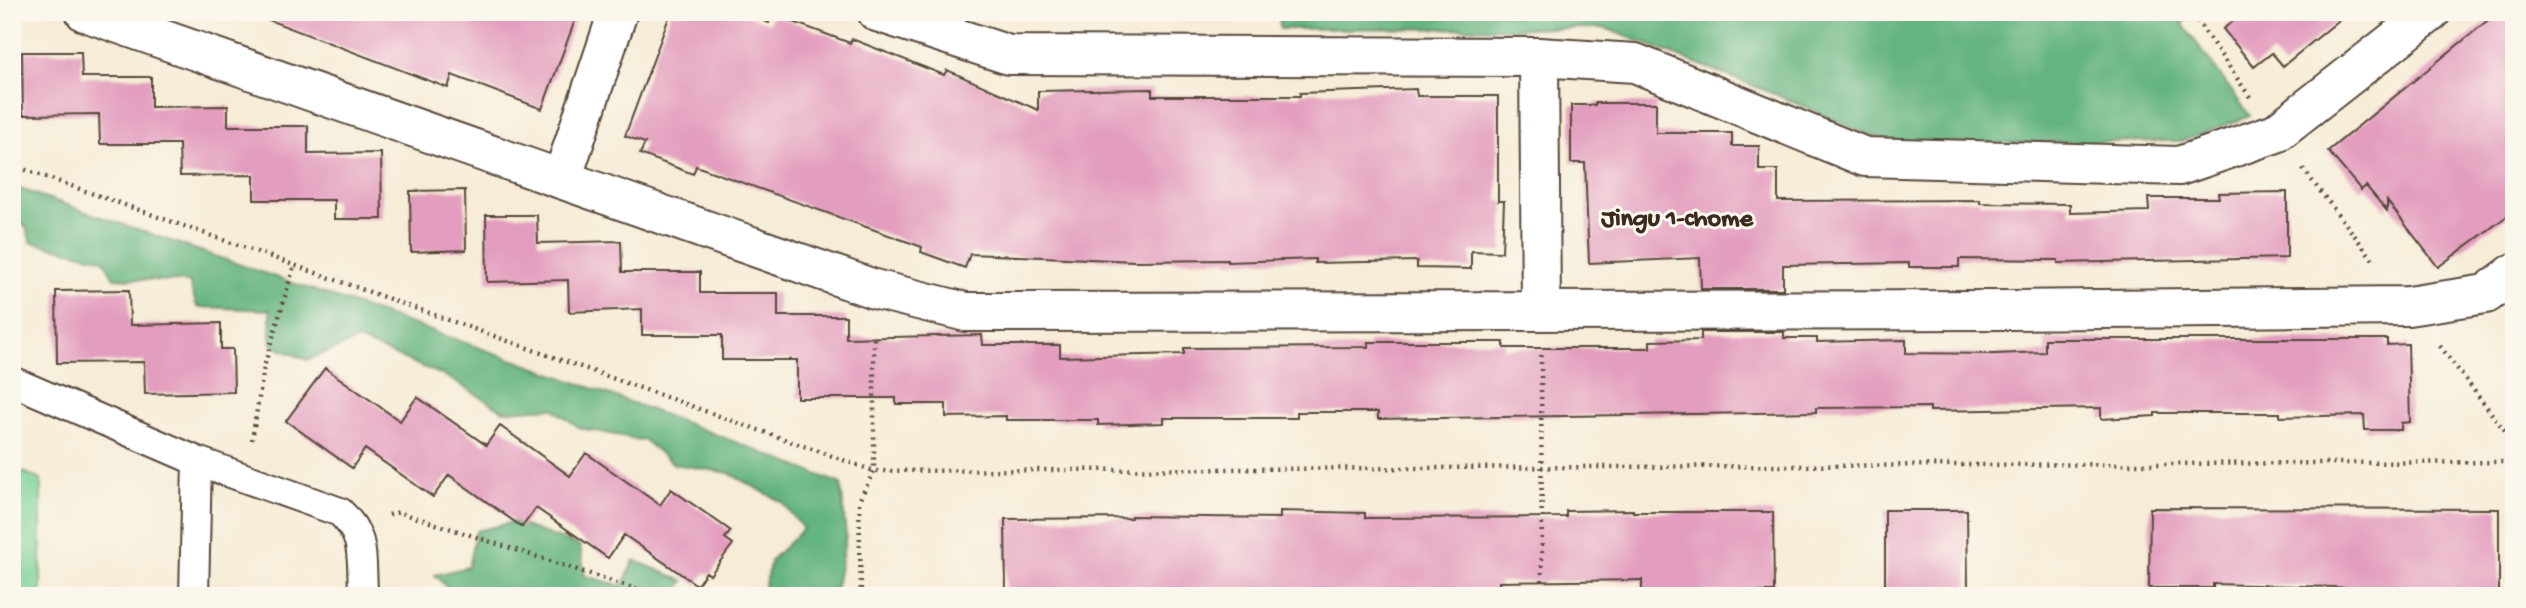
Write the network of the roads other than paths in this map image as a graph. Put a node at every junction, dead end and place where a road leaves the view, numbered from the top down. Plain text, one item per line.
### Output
1 (85, 12) edge
2 (618, 12) edge
3 (877, 12) edge
4 (2431, 12) edge
5 (1539, 57) junction
6 (562, 179) junction
7 (2514, 273) edge
8 (1541, 311) junction
9 (12, 381) edge
10 (197, 461) junction
11 (194, 596) edge
12 (366, 596) edge

1 - 6 street
2 - 6 street
3 - 5 street
4 - 5 street
5 - 8 street
6 - 8 street
7 - 8 street
9 - 10 lane
10 - 11 lane
10 - 12 lane

